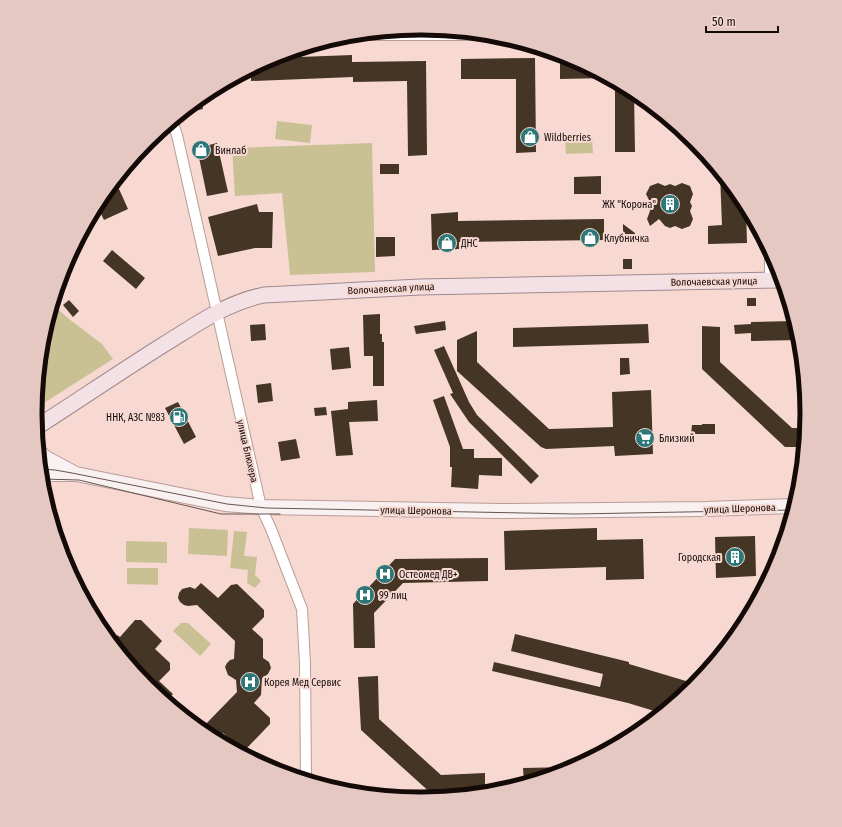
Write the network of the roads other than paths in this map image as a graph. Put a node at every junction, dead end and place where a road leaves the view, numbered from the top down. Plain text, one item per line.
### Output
1 (174, 127) edge
2 (775, 280) edge
3 (218, 311) junction
4 (42, 424) edge
5 (45, 457) edge
6 (48, 474) edge
7 (76, 474) junction
8 (788, 506) edge
9 (261, 507) junction
10 (306, 774) edge

1 - 3 street, улица Блюхера
2 - 3 main road, Волочаевская улица
3 - 4 main road, Волочаевская улица
3 - 9 street, улица Блюхера
5 - 7 main road
6 - 7 main road, улица Шеронова
7 - 9 main road, улица Шеронова
8 - 9 main road, улица Шеронова
9 - 10 street, улица Блюхера

